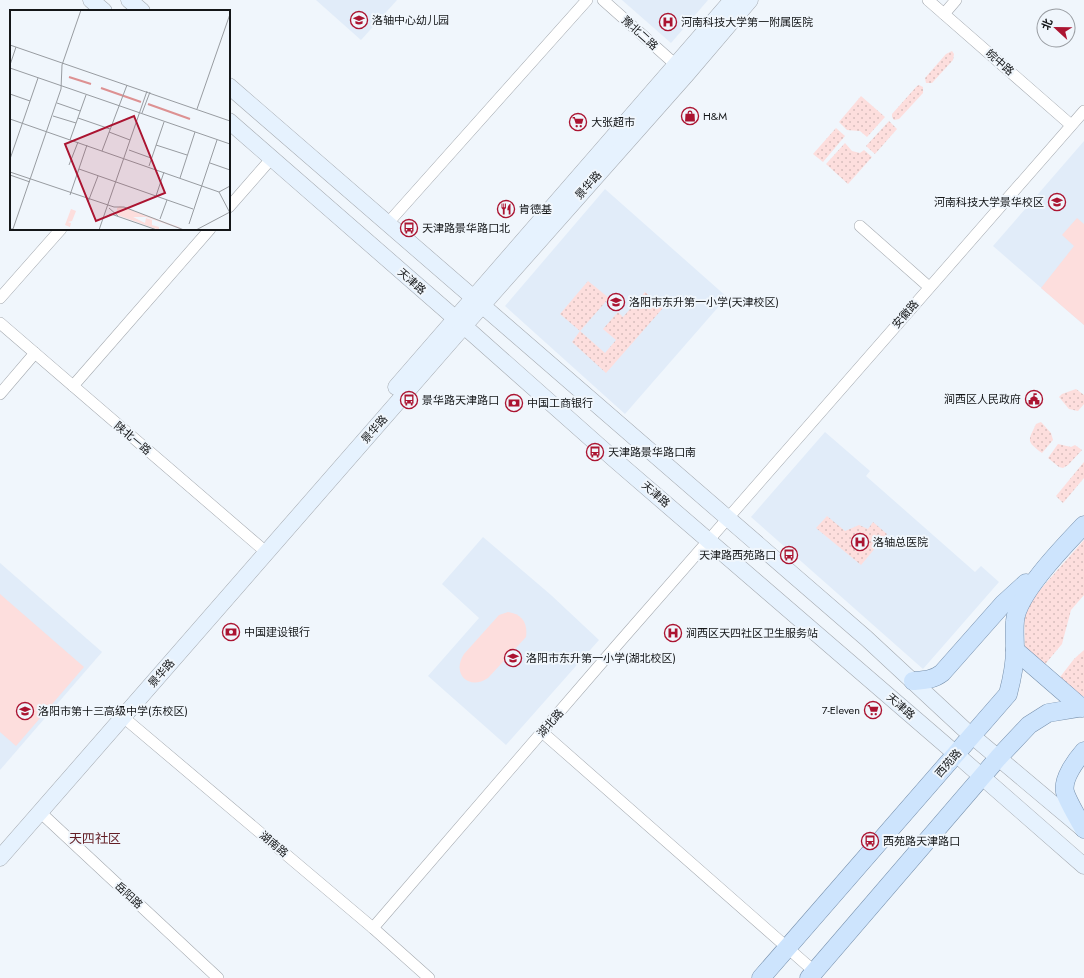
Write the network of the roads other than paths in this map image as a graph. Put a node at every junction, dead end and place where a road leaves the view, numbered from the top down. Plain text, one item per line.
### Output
1 (91, 0) edge
2 (129, 0) edge
3 (587, 0) edge
4 (603, 0) edge
5 (732, 0) edge
6 (750, 0) edge
7 (928, 0) edge
8 (956, 0) edge
9 (103, 10) edge
10 (141, 10) edge
11 (944, 14) junction
12 (676, 65) junction
13 (230, 87) edge
14 (1084, 111) edge
15 (230, 122) edge
16 (1071, 125) junction
17 (271, 159) junction
18 (230, 206) edge
19 (388, 223) junction
20 (860, 226) dead end
21 (60, 230) edge
22 (209, 230) edge
23 (929, 287) junction
24 (0, 298) edge
25 (477, 302) junction
26 (460, 322) junction
27 (0, 323) edge
28 (35, 354) junction
29 (73, 386) junction
30 (0, 394) edge
31 (728, 519) junction
32 (1084, 525) edge
33 (710, 540) junction
34 (262, 550) junction
35 (1052, 560) junction
36 (1015, 650) junction
37 (913, 681) junction
38 (1083, 707) edge
39 (120, 714) junction
40 (542, 732) junction
41 (972, 735) junction
42 (1084, 751) edge
43 (956, 754) junction
44 (998, 758) junction
45 (982, 777) junction
46 (40, 812) junction
47 (1084, 830) edge
48 (0, 845) edge
49 (0, 858) edge
50 (1084, 866) edge
51 (373, 928) junction
52 (787, 948) junction
53 (812, 975) edge
54 (218, 978) edge
55 (429, 978) edge
56 (761, 978) edge

1 - 9 main road
2 - 10 main road
3 - 19 street
4 - 12 street, 豫北二路
5 - 12 main road, 景华路
6 - 25 main road, 景华路
7 - 11 street, 皖中路
8 - 11 street
11 - 16 street, 皖中路
12 - 25 main road, 景华路
13 - 19 main road
14 - 16 street, 安徽路
15 - 17 main road, 天津路
16 - 23 street, 安徽路
17 - 18 street
17 - 26 main road, 天津路
19 - 25 main road
20 - 23 street
21 - 24 street
22 - 29 street
23 - 31 street, 安徽路
25 - 26 main road, 景华路
25 - 31 main road
26 - 33 main road, 天津路
26 - 34 main road, 景华路
27 - 28 street, 陕北一路
28 - 29 street, 陕北一路
28 - 30 street
29 - 34 street, 陕北一路
31 - 33 street, 湖北路
31 - 37 main road
32 - 35 main road, 西苑路
33 - 40 street, 湖北路
33 - 43 main road, 天津路
34 - 39 main road, 景华路
35 - 36 main road, 西苑路
35 - 37 main road
36 - 38 main road
36 - 41 main road, 西苑路
37 - 41 main road
38 - 44 main road
39 - 46 main road, 景华路
39 - 48 main road, 景华路
39 - 51 street, 湖南路
40 - 51 street, 湖北路
40 - 52 street
41 - 43 main road, 西苑路
41 - 44 main road
42 - 47 main road
43 - 45 main road, 天津路
43 - 52 main road, 西苑路
44 - 45 main road
44 - 47 main road
45 - 50 main road, 天津路
45 - 53 main road
46 - 49 main road, 景华路
46 - 54 street, 岳阳路
51 - 55 street, 湖南路
52 - 53 street
52 - 56 main road, 西苑路

